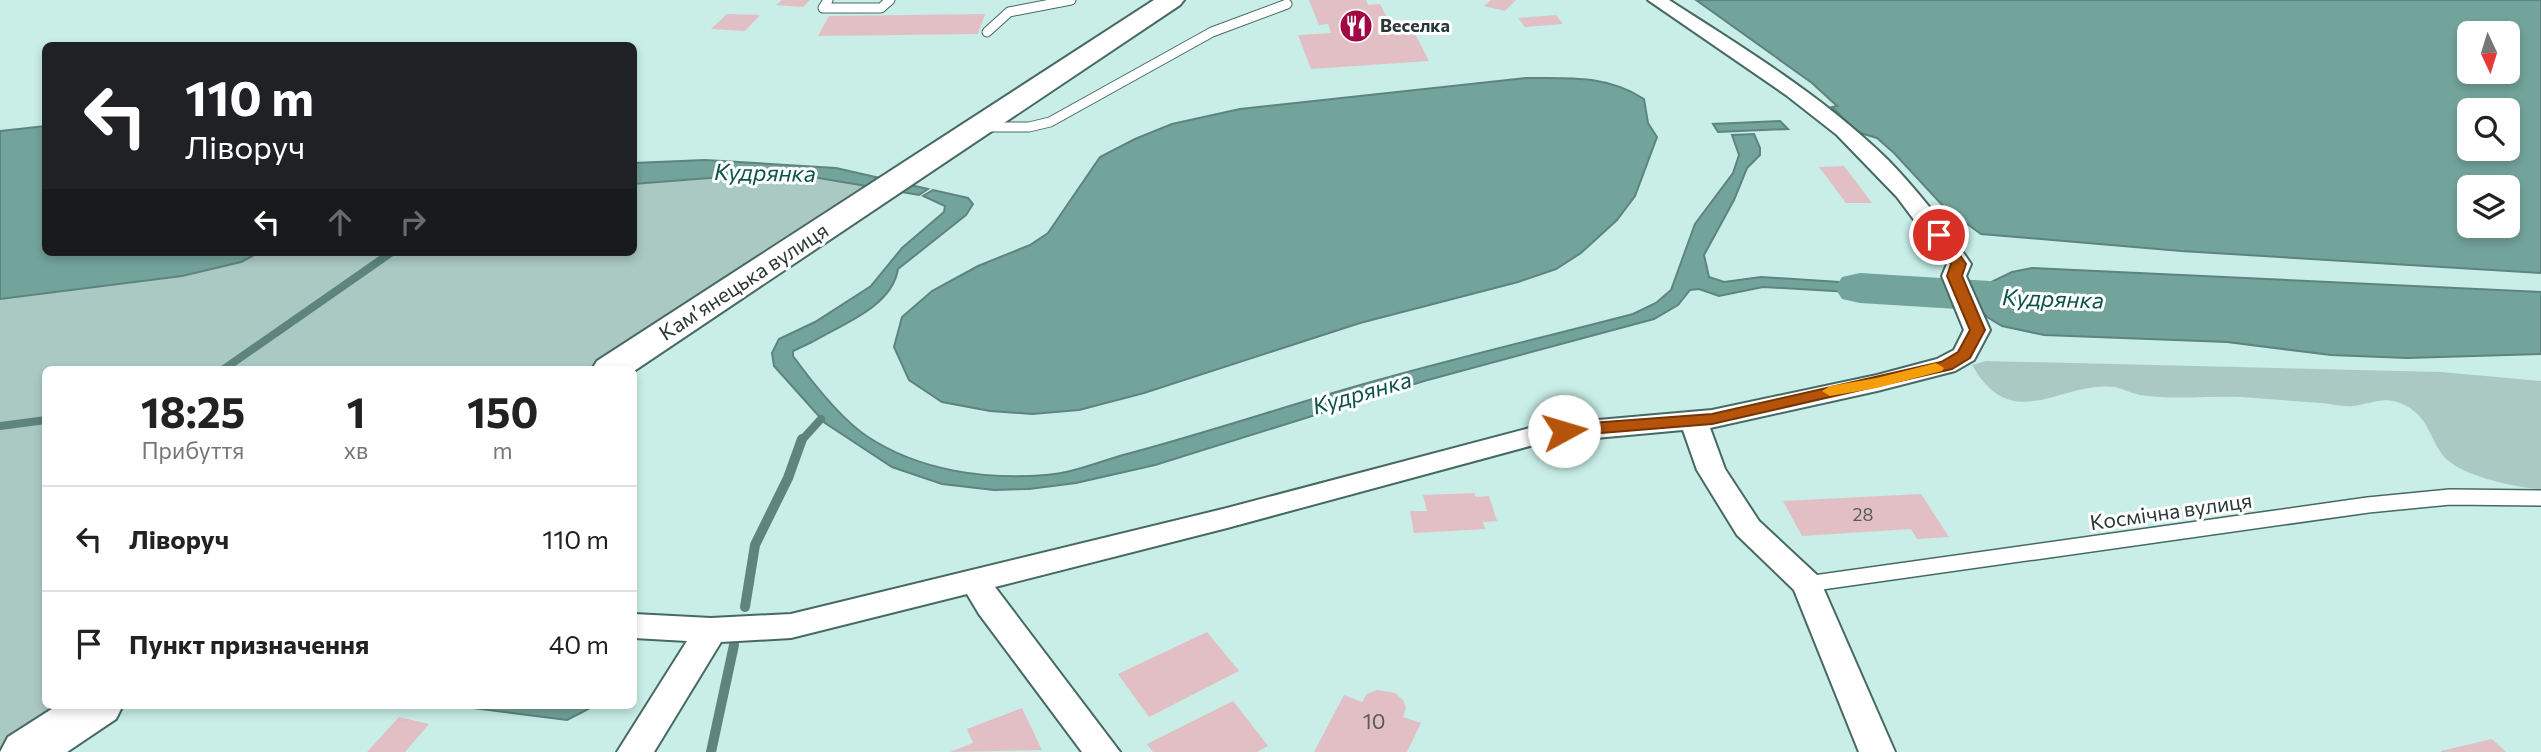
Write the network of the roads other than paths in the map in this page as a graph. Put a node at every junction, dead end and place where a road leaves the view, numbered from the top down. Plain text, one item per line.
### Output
1 (828, 0) edge
2 (890, 0) edge
3 (1071, 0) edge
4 (1171, 0) edge
5 (1657, 0) edge
6 (1287, 4) dead end
7 (987, 32) dead end
8 (978, 127) junction
9 (616, 366) edge
10 (1693, 421) junction
11 (2541, 498) edge
12 (975, 581) junction
13 (1807, 584) junction
14 (637, 626) edge
15 (710, 630) junction
16 (93, 709) edge
17 (26, 752) edge
18 (635, 752) edge
19 (1102, 752) edge
20 (1877, 752) edge

1 - 2 lane
3 - 7 lane
4 - 8 main road
5 - 10 street
6 - 8 lane
8 - 9 main road, Камʼянецька вулиця
10 - 12 street
10 - 13 street
11 - 13 lane, Космічна вулиця
12 - 15 street
12 - 19 street
13 - 20 street
14 - 15 street
15 - 18 street
16 - 17 main road

